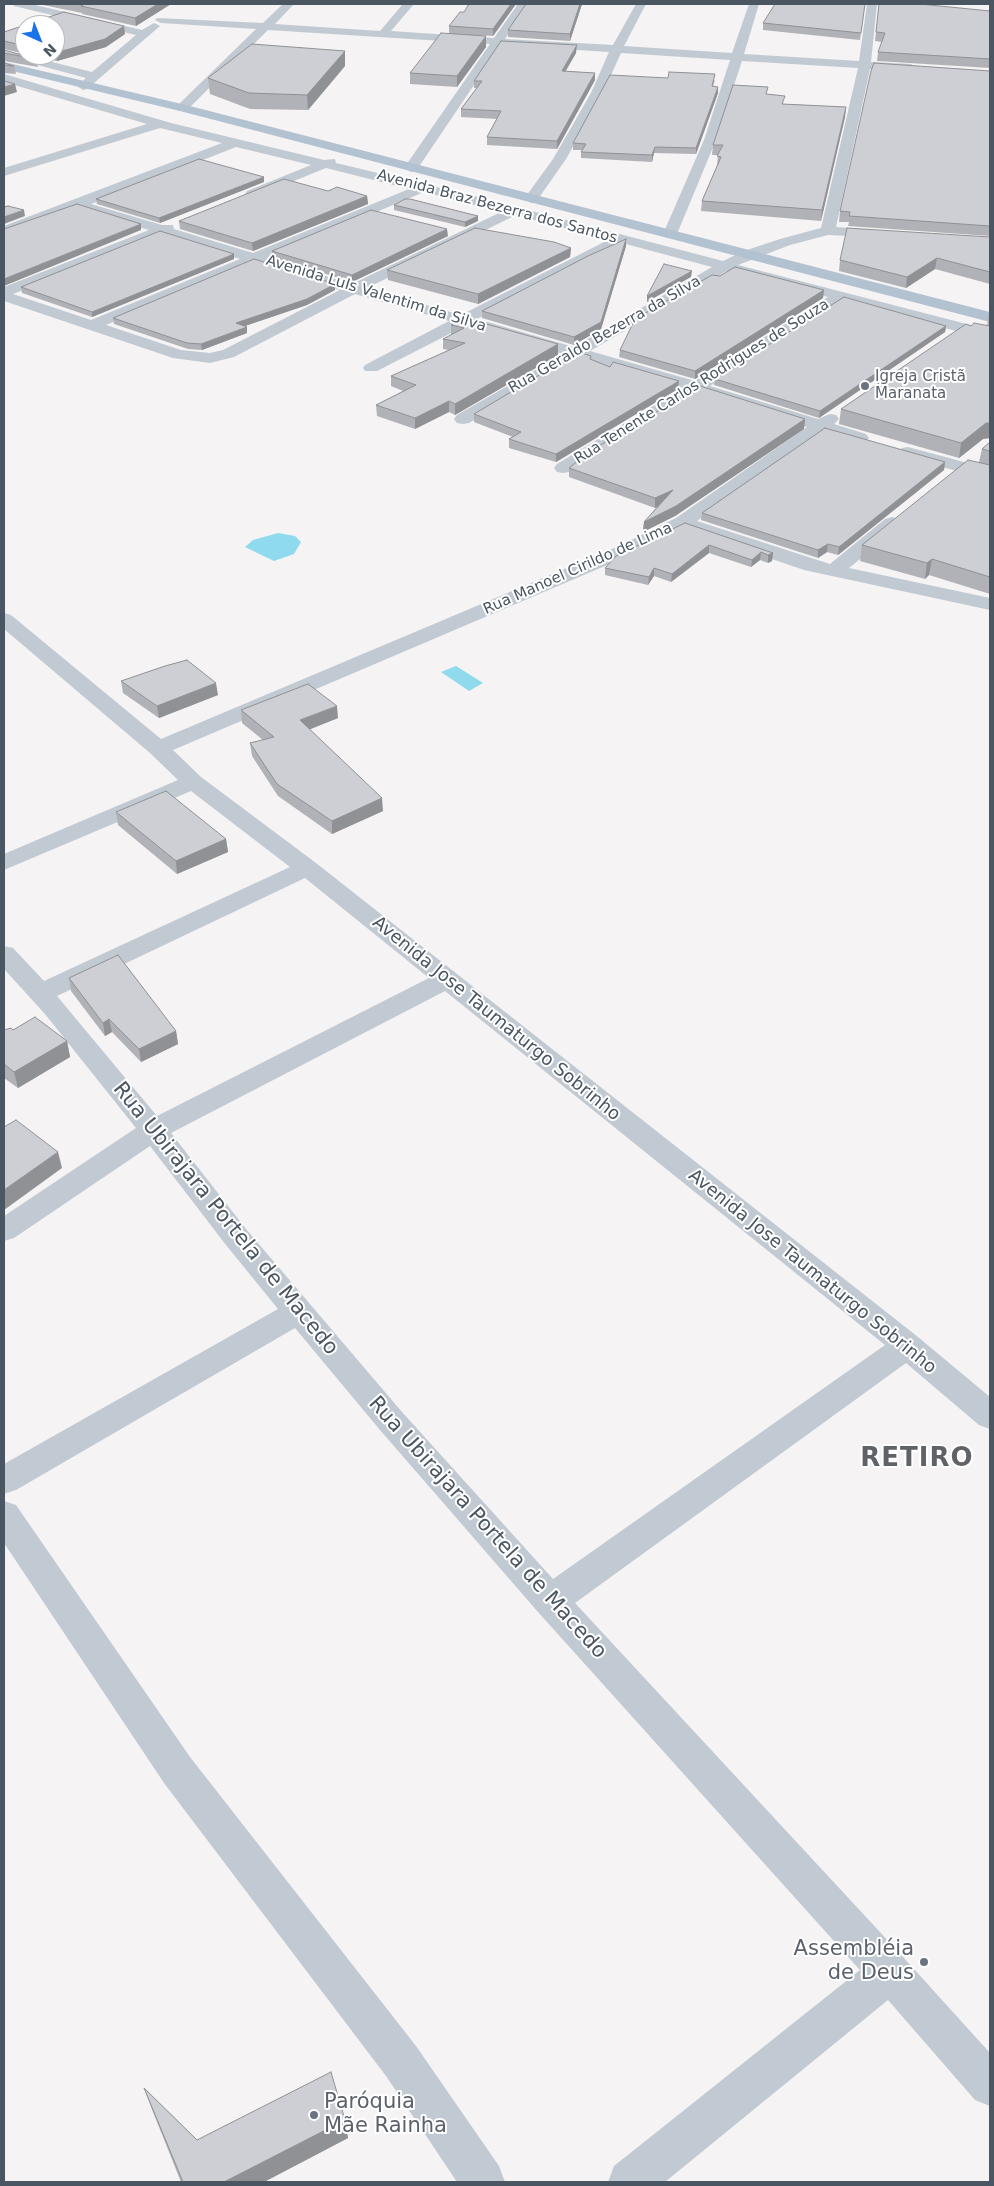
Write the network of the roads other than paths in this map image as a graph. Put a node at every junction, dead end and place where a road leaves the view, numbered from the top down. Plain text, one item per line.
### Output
1 (18, 4) edge
2 (289, 4) edge
3 (409, 4) edge
4 (523, 4) edge
5 (641, 4) edge
6 (754, 4) edge
7 (872, 4) edge
8 (173, 9) dead end
9 (161, 20) junction
10 (266, 28) junction
11 (145, 34) junction
12 (382, 36) junction
13 (498, 42) junction
14 (616, 50) junction
15 (4, 53) edge
16 (738, 56) junction
17 (865, 64) junction
18 (923, 69) edge
19 (5, 76) edge
20 (94, 76) junction
21 (82, 86) junction
22 (182, 108) junction
23 (205, 114) junction
24 (164, 125) junction
25 (236, 142) junction
26 (352, 153) junction
27 (327, 163) junction
28 (411, 168) junction
29 (4, 172) edge
30 (423, 188) junction
31 (242, 198) edge
32 (531, 199) junction
33 (78, 204) junction
34 (370, 210) junction
35 (514, 211) junction
36 (389, 215) edge
37 (188, 220) edge
38 (557, 222) junction
39 (646, 228) junction
40 (447, 229) edge
41 (4, 231) edge
42 (161, 231) junction
43 (828, 231) junction
44 (466, 234) junction
45 (670, 234) junction
46 (895, 236) edge
47 (620, 240) junction
48 (749, 254) junction
49 (256, 258) junction
50 (724, 266) junction
51 (353, 289) junction
52 (4, 292) edge
53 (4, 296) edge
54 (841, 296) junction
55 (990, 317) edge
56 (462, 320) junction
57 (90, 326) junction
58 (964, 328) junction
59 (990, 335) edge
60 (941, 345) edge
61 (573, 353) junction
62 (371, 368) dead end
63 (697, 387) junction
64 (844, 410) edge
65 (463, 419) edge
66 (819, 426) junction
67 (875, 443) edge
68 (893, 448) edge
69 (975, 455) edge
70 (961, 467) junction
71 (563, 468) dead end
72 (990, 475) edge
73 (946, 479) edge
74 (908, 510) edge
75 (683, 522) junction
76 (833, 571) junction
77 (990, 604) edge
78 (4, 620) edge
79 (158, 748) junction
80 (193, 782) junction
81 (4, 863) edge
82 (307, 868) junction
83 (4, 954) edge
84 (445, 980) junction
85 (41, 1008) junction
86 (153, 1130) junction
87 (4, 1230) edge
88 (298, 1312) junction
89 (908, 1346) junction
90 (990, 1416) edge
91 (4, 1480) edge
92 (4, 1515) edge
93 (550, 1601) junction
94 (890, 1972) junction
95 (990, 2085) edge
96 (483, 2182) edge
97 (630, 2182) edge

1 - 11 street
2 - 10 street
3 - 12 street
4 - 13 street
5 - 14 street
6 - 16 street
7 - 17 street
8 - 9 street
9 - 10 street
9 - 11 street
10 - 12 street
10 - 22 street
11 - 20 street
12 - 13 street
13 - 14 street
13 - 28 street
14 - 16 street
14 - 32 street
15 - 20 street
16 - 17 street
16 - 45 street
17 - 18 street
17 - 43 street
19 - 21 main road, Avenida Braz Bezerra dos Santos
19 - 24 street, Avenida Braz Bezerra dos Santos
20 - 21 street
21 - 22 main road, Avenida Braz Bezerra dos Santos
22 - 23 main road, Avenida Braz Bezerra dos Santos
23 - 24 street
23 - 26 main road, Avenida Braz Bezerra dos Santos
24 - 25 street, Avenida Braz Bezerra dos Santos
24 - 29 street
25 - 27 street, Avenida Braz Bezerra dos Santos
25 - 33 street
26 - 27 street
26 - 28 main road, Avenida Braz Bezerra dos Santos
27 - 30 street, Avenida Braz Bezerra dos Santos
27 - 31 street
28 - 32 main road, Avenida Braz Bezerra dos Santos
30 - 34 street
30 - 35 street, Avenida Braz Bezerra dos Santos
32 - 39 main road, Avenida Braz Bezerra dos Santos
33 - 41 street
33 - 42 street, Avenida LuIs Valentim da Silva
34 - 36 street
34 - 49 street
35 - 38 street, Avenida Braz Bezerra dos Santos
35 - 44 street
37 - 42 street
38 - 39 street
38 - 47 street, Avenida Braz Bezerra dos Santos
39 - 45 main road, Avenida Braz Bezerra dos Santos
40 - 44 street
42 - 49 street, Avenida LuIs Valentim da Silva
42 - 52 street
43 - 46 street, Rua Geraldo Bezerra da Silva
43 - 48 street, Rua Geraldo Bezerra da Silva
44 - 51 street
45 - 48 main road, Avenida Braz Bezerra dos Santos
47 - 50 street, Avenida Braz Bezerra dos Santos
47 - 56 street
48 - 50 street, Rua Geraldo Bezerra da Silva
48 - 55 main road, Avenida Braz Bezerra dos Santos
49 - 51 street, Avenida LuIs Valentim da Silva
49 - 57 street
50 - 54 street, Avenida Braz Bezerra dos Santos
50 - 61 street, Rua Geraldo Bezerra da Silva
51 - 56 street, Avenida LuIs Valentim da Silva
51 - 57 street
53 - 57 street
54 - 58 street, Avenida Braz Bezerra dos Santos
54 - 63 street, Rua Tenente Carlos Rodrigues de Souza
56 - 61 street, Avenida LuIs Valentim da Silva
56 - 62 street
58 - 59 street, Avenida Braz Bezerra dos Santos
58 - 60 street
61 - 63 street, Avenida LuIs Valentim da Silva
61 - 65 street, Rua Geraldo Bezerra da Silva
63 - 66 street, Avenida LuIs Valentim da Silva
63 - 71 street, Rua Tenente Carlos Rodrigues de Souza
64 - 66 street, Rua Manoel Cirildo de Lima
66 - 67 street, Avenida LuIs Valentim da Silva
66 - 75 street, Rua Manoel Cirildo de Lima
68 - 70 street
69 - 70 street
70 - 72 street
70 - 73 street
74 - 76 street
75 - 76 street
75 - 79 street, Rua Manoel Cirildo de Lima
76 - 77 street
78 - 79 street, Avenida Jose Taumaturgo Sobrinho
79 - 80 street, Avenida Jose Taumaturgo Sobrinho
80 - 81 street
80 - 82 street, Avenida Jose Taumaturgo Sobrinho
82 - 84 street, Avenida Jose Taumaturgo Sobrinho
82 - 85 street
83 - 85 street, Rua Ubirajara Portela de Macedo
84 - 86 street
84 - 89 street, Avenida Jose Taumaturgo Sobrinho
85 - 86 street, Rua Ubirajara Portela de Macedo
86 - 87 street
86 - 88 street, Rua Ubirajara Portela de Macedo
88 - 91 street
88 - 93 street, Rua Ubirajara Portela de Macedo
89 - 90 street, Avenida Jose Taumaturgo Sobrinho
89 - 93 street
92 - 96 street
93 - 94 street, Rua Ubirajara Portela de Macedo
94 - 95 street, Rua Ubirajara Portela de Macedo
94 - 97 street

